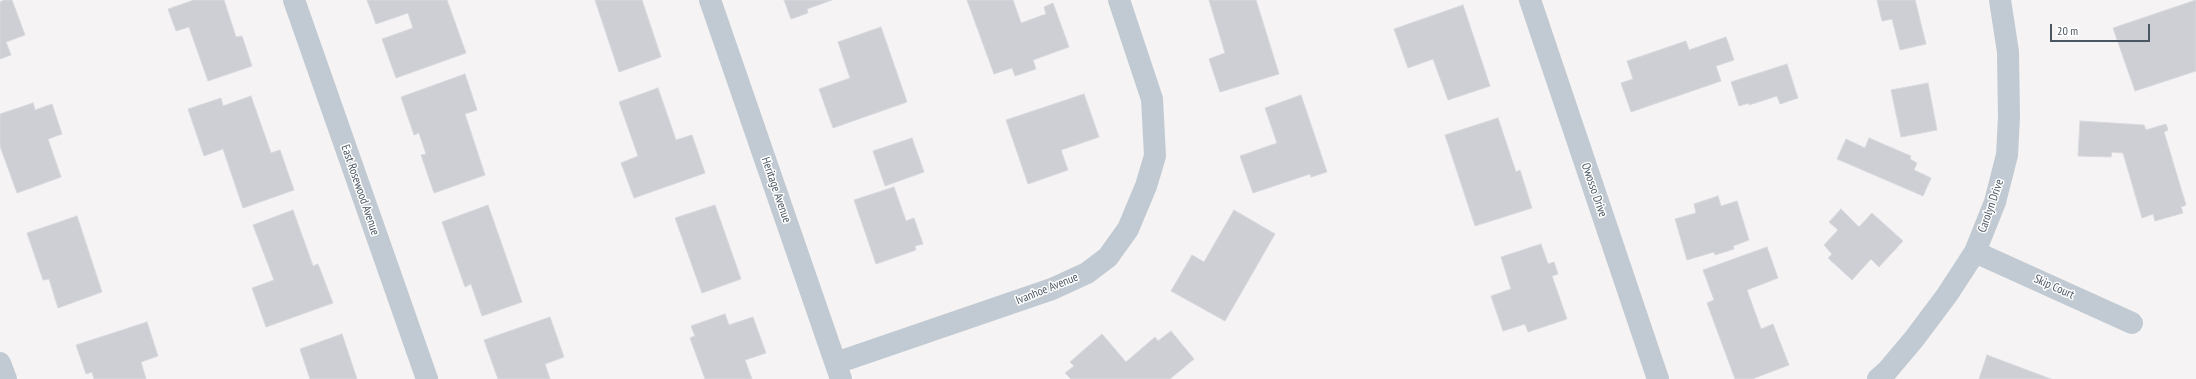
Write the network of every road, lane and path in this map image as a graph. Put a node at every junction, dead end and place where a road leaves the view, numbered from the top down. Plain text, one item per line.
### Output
1 (294, 0) edge
2 (710, 0) edge
3 (1119, 0) edge
4 (1530, 0) edge
5 (2000, 0) edge
6 (1975, 252) junction
7 (2132, 323) dead end
8 (0, 363) edge
9 (838, 371) edge
10 (6, 379) edge
11 (427, 379) edge
12 (1658, 379) edge
13 (1878, 379) edge

1 - 11 street, East Rosewood Avenue
2 - 9 street, Heritage Avenue
3 - 9 street, Ivanhoe Avenue
4 - 12 street, Owosso Drive
5 - 6 street, Carolyn Drive
6 - 7 street, Skip Court
6 - 13 street, Carolyn Drive
8 - 10 street

